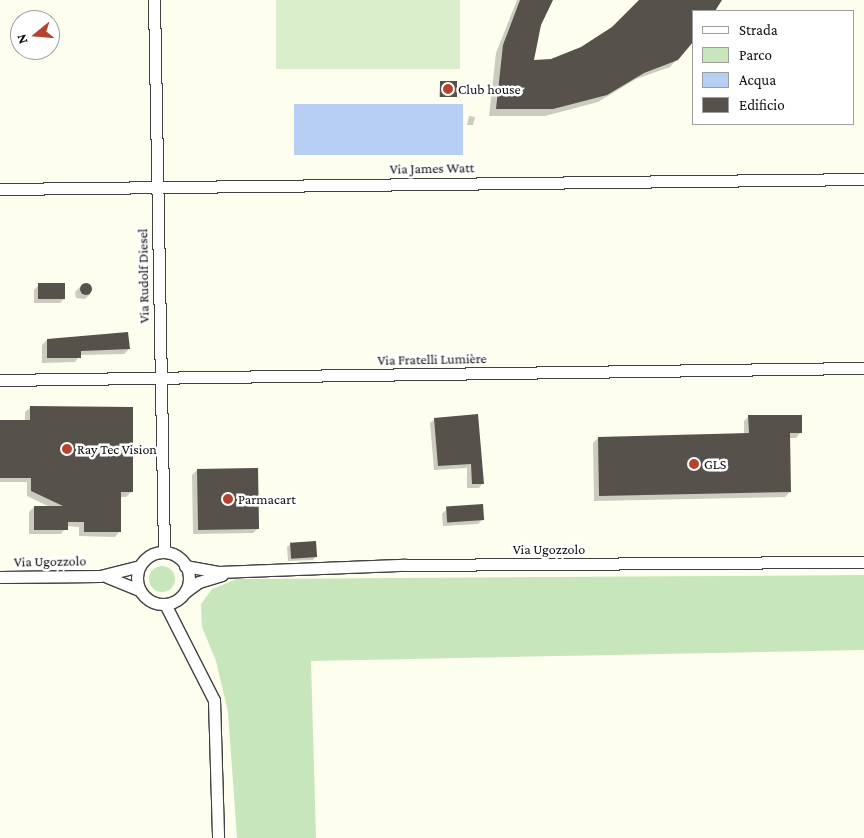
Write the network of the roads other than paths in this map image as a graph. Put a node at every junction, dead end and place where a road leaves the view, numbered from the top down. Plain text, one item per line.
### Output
1 (154, 0) edge
2 (864, 180) edge
3 (156, 186) junction
4 (0, 189) edge
5 (864, 368) edge
6 (159, 378) junction
7 (0, 380) edge
8 (164, 552) junction
9 (864, 562) edge
10 (140, 566) junction
11 (185, 566) junction
12 (234, 572) junction
13 (100, 576) junction
14 (0, 577) edge
15 (139, 590) junction
16 (185, 592) junction
17 (165, 604) junction
18 (218, 838) edge

1 - 3 street, Via Rudolf Diesel
2 - 3 street, Via James Watt
3 - 4 street, Via James Watt
3 - 6 street, Via Rudolf Diesel
5 - 6 street, Via Fratelli Lumière
6 - 7 street, Via Fratelli Lumière
6 - 8 street, Via Rudolf Diesel
8 - 10 street
8 - 11 street
9 - 12 street, Via Ugozzolo
10 - 13 street, Via Ugozzolo
10 - 15 street
11 - 12 street, Via Ugozzolo
11 - 16 street
12 - 16 street, Via Ugozzolo
13 - 14 street, Via Ugozzolo
13 - 15 street, Via Ugozzolo
15 - 17 street
16 - 17 street
17 - 18 street

